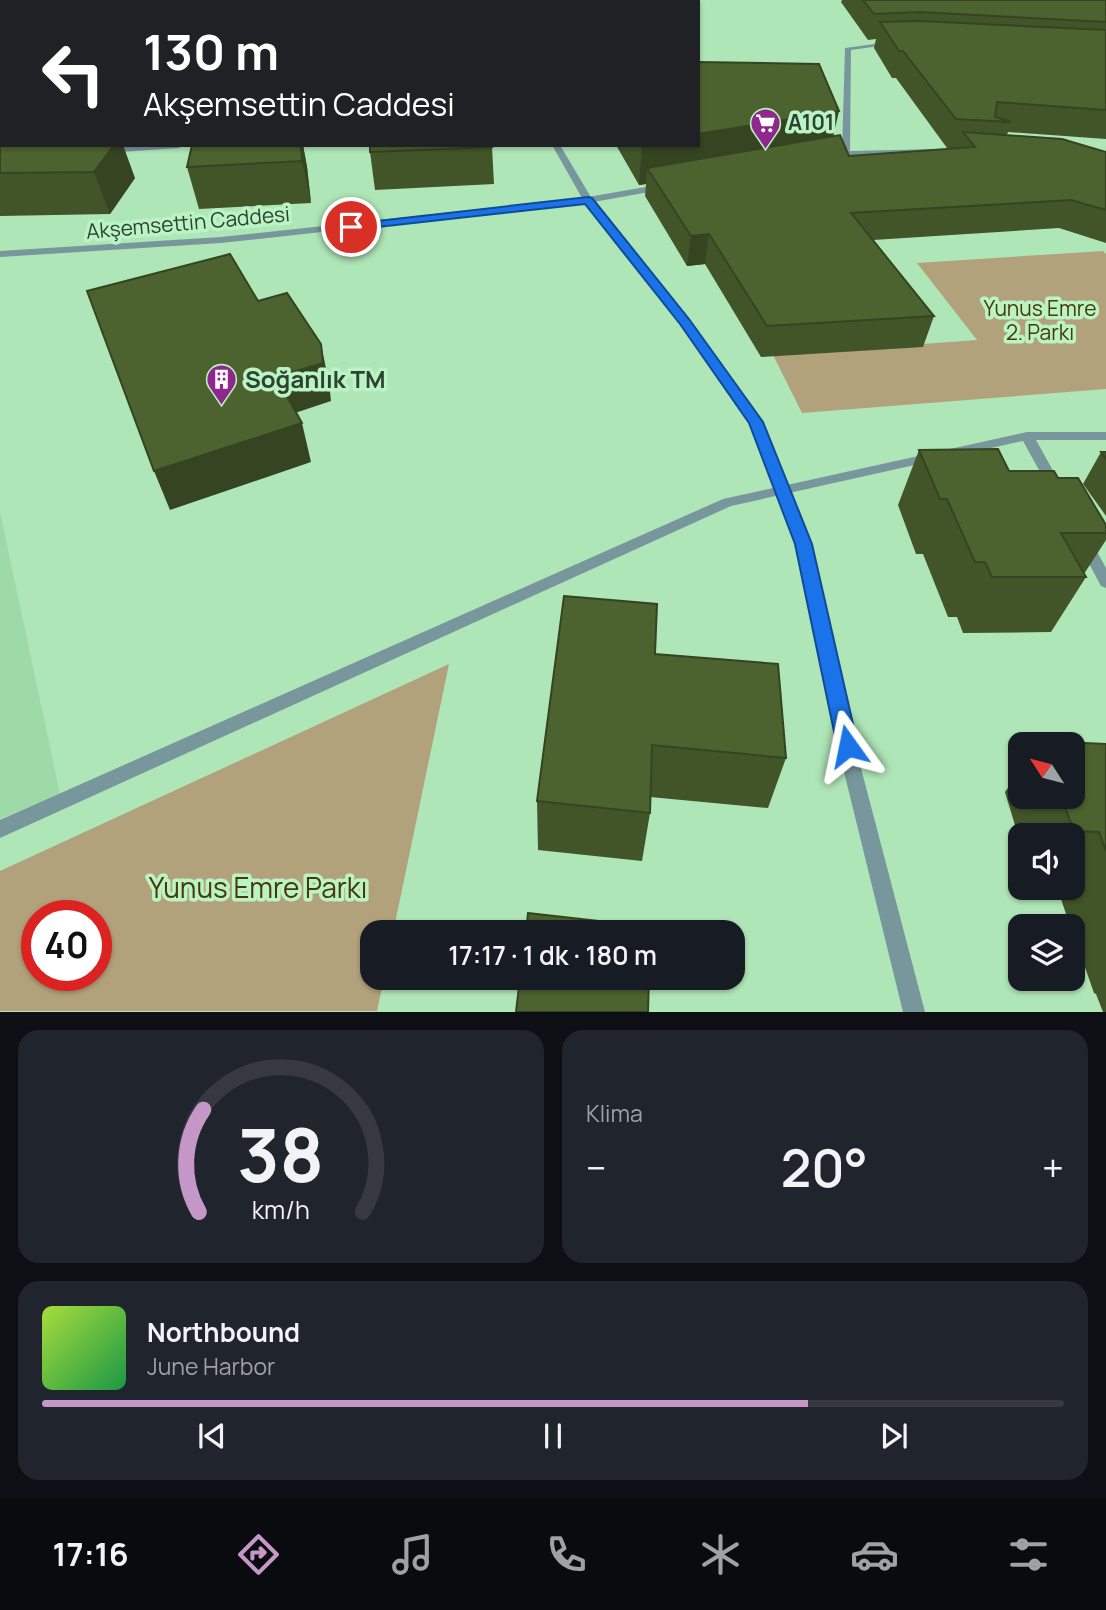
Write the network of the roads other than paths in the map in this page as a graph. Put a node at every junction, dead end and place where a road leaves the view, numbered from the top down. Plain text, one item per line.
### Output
1 (899, 42) edge
2 (147, 147) edge
3 (557, 147) edge
4 (99, 150) edge
5 (952, 152) edge
6 (846, 154) junction
7 (820, 159) edge
8 (678, 185) edge
9 (588, 200) junction
10 (0, 254) edge
11 (1027, 436) junction
12 (1106, 436) edge
13 (783, 489) junction
14 (1060, 497) edge
15 (1080, 533) edge
16 (1106, 582) edge
17 (0, 829) edge
18 (914, 1012) edge

1 - 6 street
2 - 4 street
3 - 9 street
5 - 6 street
6 - 7 street
8 - 9 street, Akşemsettin Caddesi
9 - 10 street, Akşemsettin Caddesi
9 - 13 street
11 - 12 street
11 - 13 street
11 - 14 street
13 - 17 street
13 - 18 street
15 - 16 street

